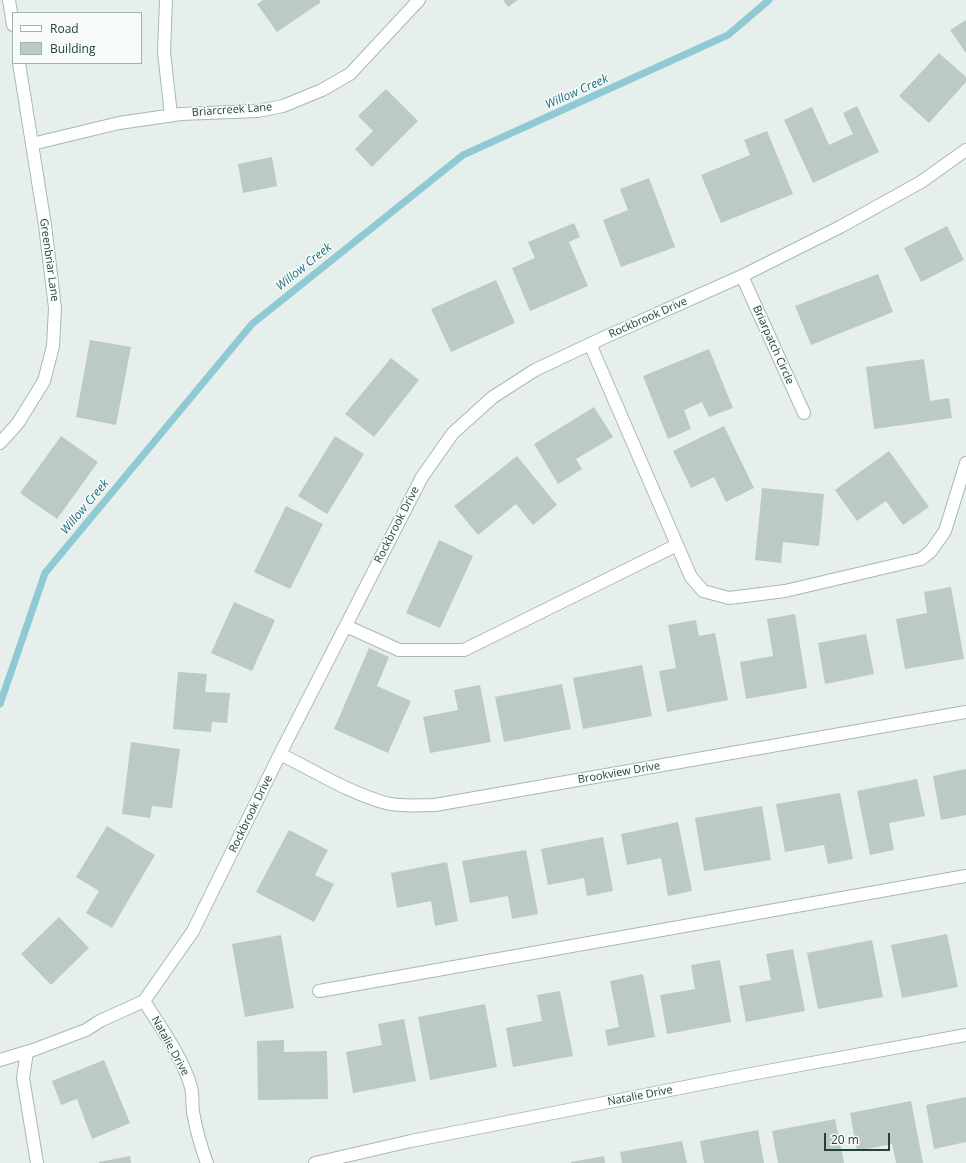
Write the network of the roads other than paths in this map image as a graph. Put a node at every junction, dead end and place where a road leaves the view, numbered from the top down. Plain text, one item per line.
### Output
1 (9, 0) edge
2 (166, 0) edge
3 (419, 0) edge
4 (12, 19) edge
5 (19, 64) edge
6 (171, 115) junction
7 (32, 144) junction
8 (966, 150) edge
9 (742, 276) junction
10 (590, 344) junction
11 (804, 413) dead end
12 (0, 443) edge
13 (966, 463) edge
14 (677, 545) junction
15 (346, 626) junction
16 (966, 712) edge
17 (280, 754) junction
18 (966, 876) edge
19 (319, 991) dead end
20 (144, 1001) junction
21 (966, 1035) edge
22 (27, 1052) junction
23 (0, 1060) edge
24 (37, 1163) edge
25 (207, 1163) edge
26 (315, 1163) edge

1 - 4 street
2 - 6 street
3 - 6 street, Briarcreek Lane
5 - 7 street, Greenbriar Lane
6 - 7 street, Briarcreek Lane
7 - 12 street, Greenbriar Lane
8 - 9 street, Rockbrook Drive
9 - 10 street, Rockbrook Drive
9 - 11 street, Briarpatch Circle
10 - 14 street
10 - 15 street, Rockbrook Drive
13 - 14 street
14 - 15 street
15 - 17 street, Rockbrook Drive
16 - 17 street, Brookview Drive
17 - 20 street, Rockbrook Drive
18 - 19 street
20 - 22 street
20 - 25 street, Natalie Drive
21 - 26 street, Natalie Drive
22 - 23 street
22 - 24 street

